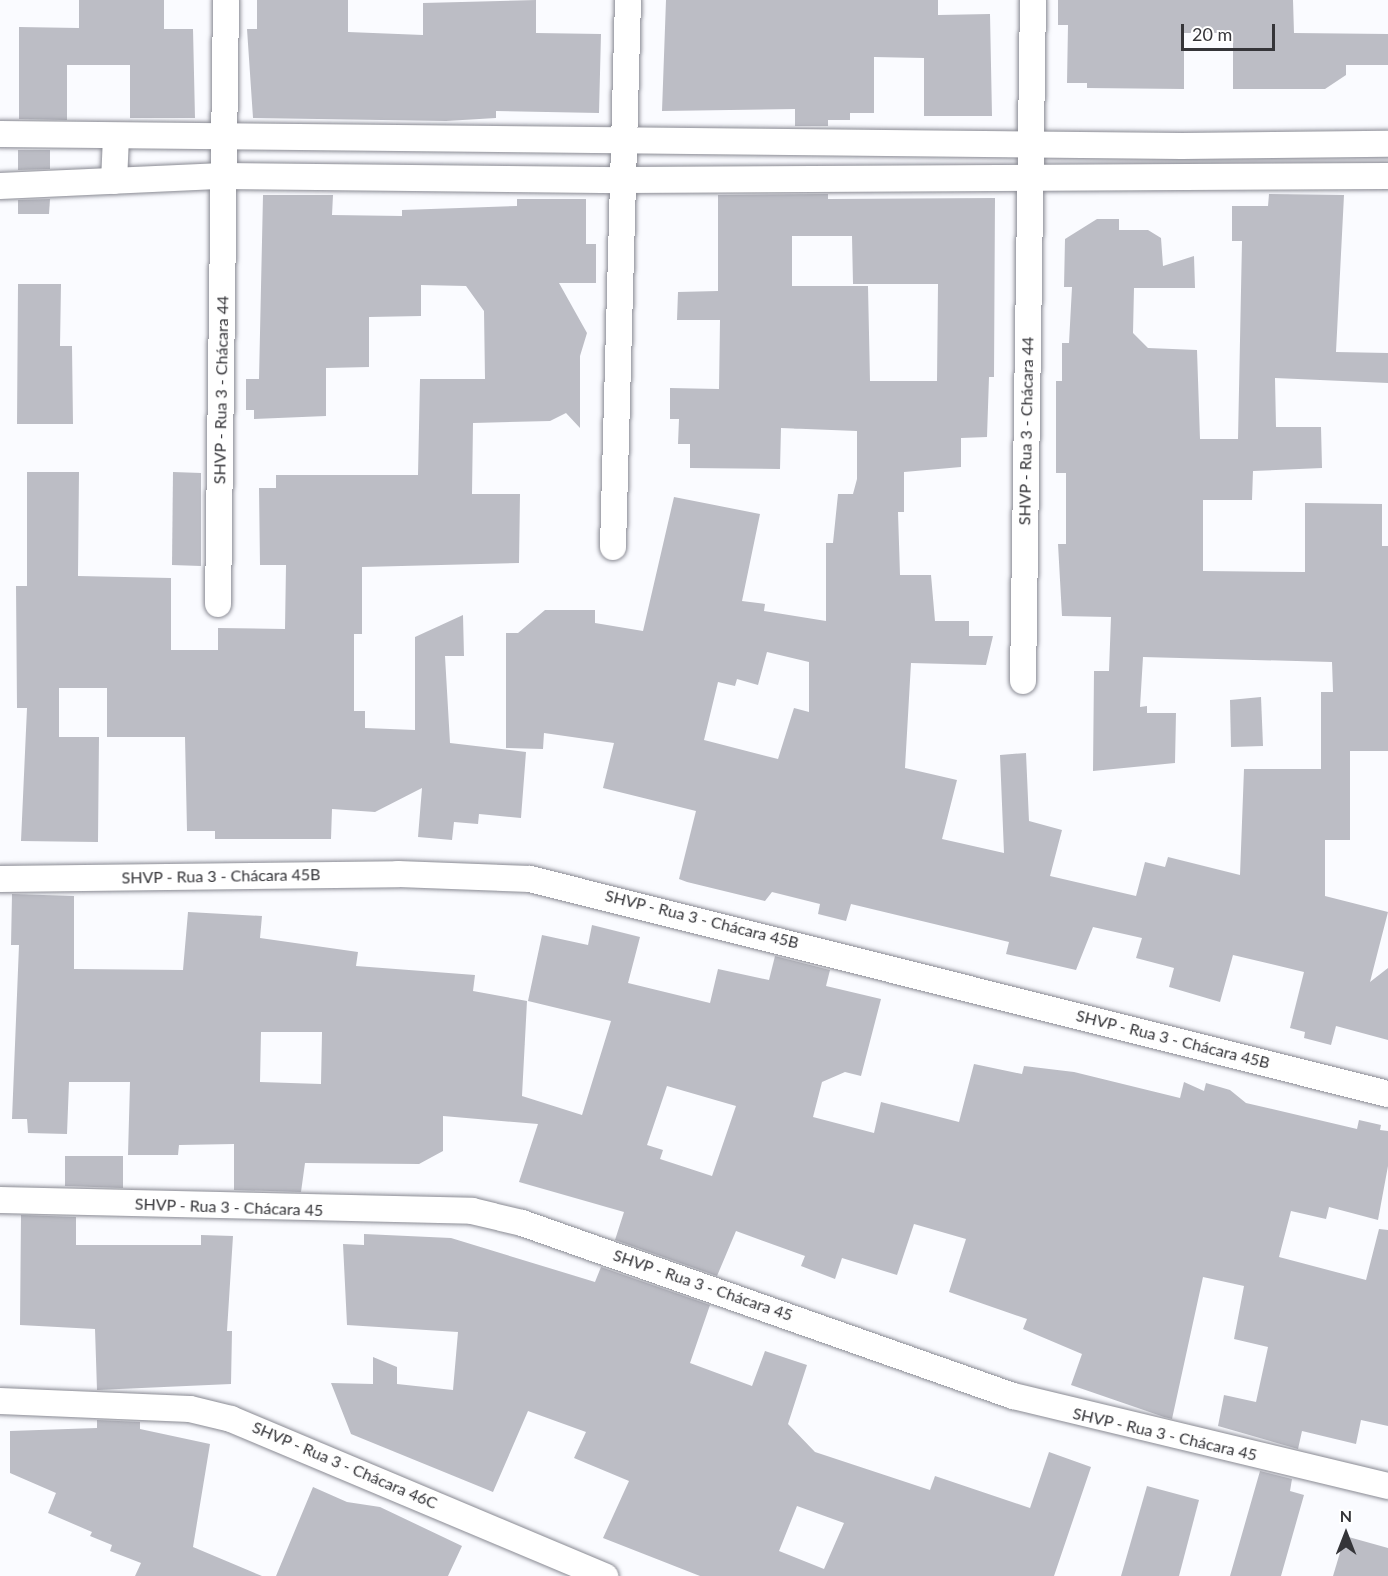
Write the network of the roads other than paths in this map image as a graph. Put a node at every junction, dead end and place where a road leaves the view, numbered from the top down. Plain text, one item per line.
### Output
1 (226, 0) edge
2 (628, 0) edge
3 (1033, 0) edge
4 (0, 134) edge
5 (116, 137) junction
6 (226, 138) junction
7 (627, 141) junction
8 (1031, 143) junction
9 (1388, 144) edge
10 (223, 176) junction
11 (1388, 176) edge
12 (625, 180) junction
13 (1029, 180) junction
14 (114, 181) junction
15 (0, 186) edge
16 (613, 548) dead end
17 (218, 604) dead end
18 (1023, 681) dead end
19 (0, 879) edge
20 (1388, 1094) edge
21 (0, 1200) edge
22 (0, 1401) edge
23 (1388, 1486) edge
24 (605, 1576) edge

1 - 6 street, SHVP - Rua 3 - Chácara 44
2 - 7 street
3 - 8 street, SHVP - Rua 3 - Chácara 44
4 - 5 street
5 - 6 street
5 - 14 street
6 - 7 street
6 - 10 street, SHVP - Rua 3 - Chácara 44
7 - 8 street
7 - 12 street
8 - 9 street
8 - 13 street, SHVP - Rua 3 - Chácara 44
10 - 12 street
10 - 14 street
10 - 17 street, SHVP - Rua 3 - Chácara 44
11 - 13 street
12 - 13 street
12 - 16 street
13 - 18 street, SHVP - Rua 3 - Chácara 44
14 - 15 street
19 - 20 street, SHVP - Rua 3 - Chácara 45B
21 - 23 street, SHVP - Rua 3 - Chácara 45
22 - 24 street, SHVP - Rua 3 - Chácara 46C

